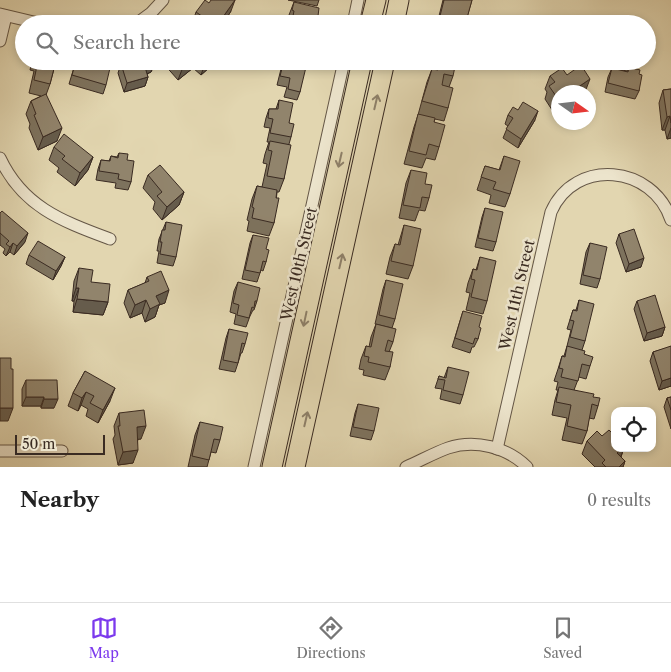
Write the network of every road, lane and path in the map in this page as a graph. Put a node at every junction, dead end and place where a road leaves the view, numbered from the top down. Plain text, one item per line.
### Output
1 (163, 0) edge
2 (358, 0) edge
3 (376, 0) edge
4 (399, 0) edge
5 (3, 15) edge
6 (148, 15) edge
7 (355, 15) edge
8 (372, 15) edge
9 (396, 15) edge
10 (0, 41) edge
11 (342, 70) edge
12 (360, 70) edge
13 (383, 70) edge
14 (0, 158) edge
15 (671, 220) edge
16 (110, 239) dead end
17 (498, 449) junction
18 (0, 451) edge
19 (62, 451) dead end
20 (254, 467) edge
21 (272, 467) edge
22 (295, 467) edge
23 (406, 467) edge
24 (527, 467) edge

1 - 6 street
2 - 7 street
3 - 8 main road
4 - 9 main road
5 - 10 street
11 - 20 street, West 10th Street
12 -> 21 main road, West 10th Street
22 -> 13 main road
14 - 16 street
15 - 17 street, West 11th Street
17 - 23 street
17 - 24 street
18 - 19 street

